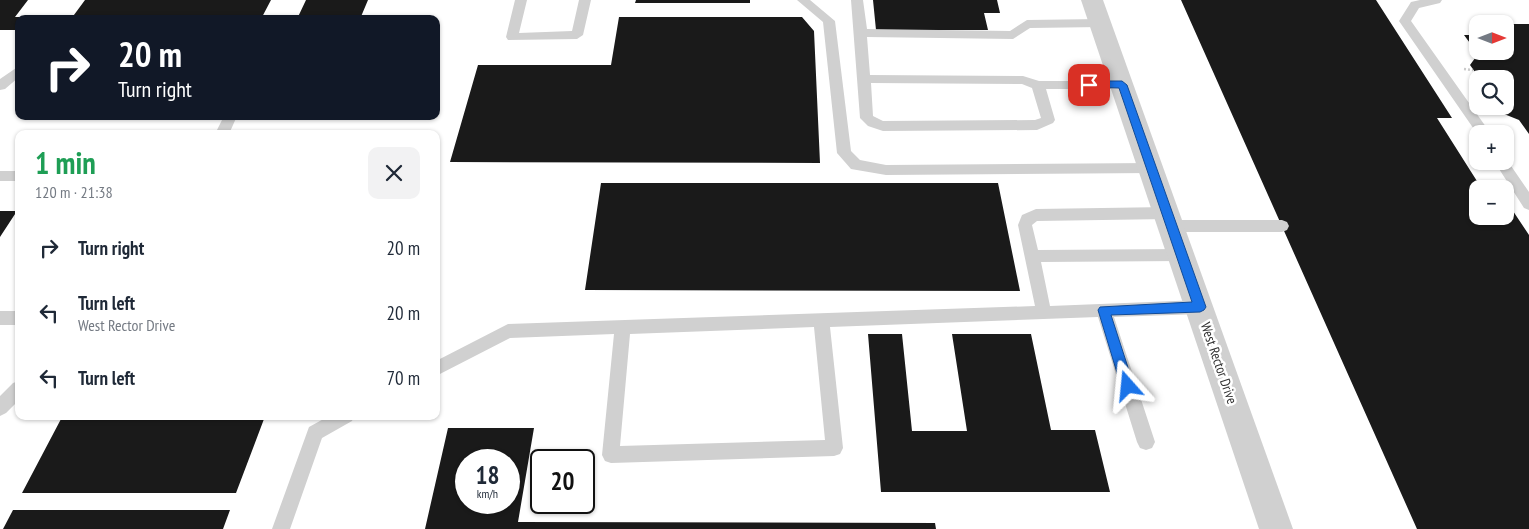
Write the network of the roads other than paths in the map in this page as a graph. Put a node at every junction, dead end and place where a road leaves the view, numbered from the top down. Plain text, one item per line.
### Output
1 (521, 0) edge
2 (585, 0) edge
3 (804, 0) edge
4 (857, 0) edge
5 (1436, 0) edge
6 (1096, 12) edge
7 (861, 34) junction
8 (15, 74) edge
9 (864, 79) junction
10 (1038, 85) junction
11 (1122, 85) junction
12 (0, 87) edge
13 (1478, 125) edge
14 (1152, 168) junction
15 (1507, 170) edge
16 (0, 176) edge
17 (15, 176) edge
18 (1529, 204) edge
19 (1170, 219) junction
20 (1282, 226) dead end
21 (1182, 255) junction
22 (1032, 256) junction
23 (1200, 307) junction
24 (1104, 310) junction
25 (1044, 312) junction
26 (0, 318) edge
27 (15, 318) edge
28 (821, 320) junction
29 (623, 327) junction
30 (440, 366) edge
31 (15, 392) edge
32 (0, 408) edge
33 (339, 420) edge
34 (1146, 442) dead end
35 (281, 529) edge
36 (1276, 529) edge

1 - 2 lane
3 - 14 lane
4 - 7 lane
5 - 13 lane
6 - 7 lane
6 - 11 street, West Rector Drive
7 - 9 lane
8 - 12 lane
9 - 10 lane
9 - 10 lane
10 - 11 lane
11 - 14 street, West Rector Drive
14 - 19 street, West Rector Drive
15 - 18 lane
16 - 17 lane
19 - 20 lane
19 - 21 street, West Rector Drive
19 - 22 lane
21 - 22 lane
21 - 23 street, West Rector Drive
22 - 25 lane
23 - 24 lane
23 - 36 street, West Rector Drive
24 - 25 lane
24 - 34 lane
25 - 28 lane
26 - 27 lane
28 - 29 lane
28 - 29 lane
29 - 30 lane
31 - 32 lane
33 - 35 lane

